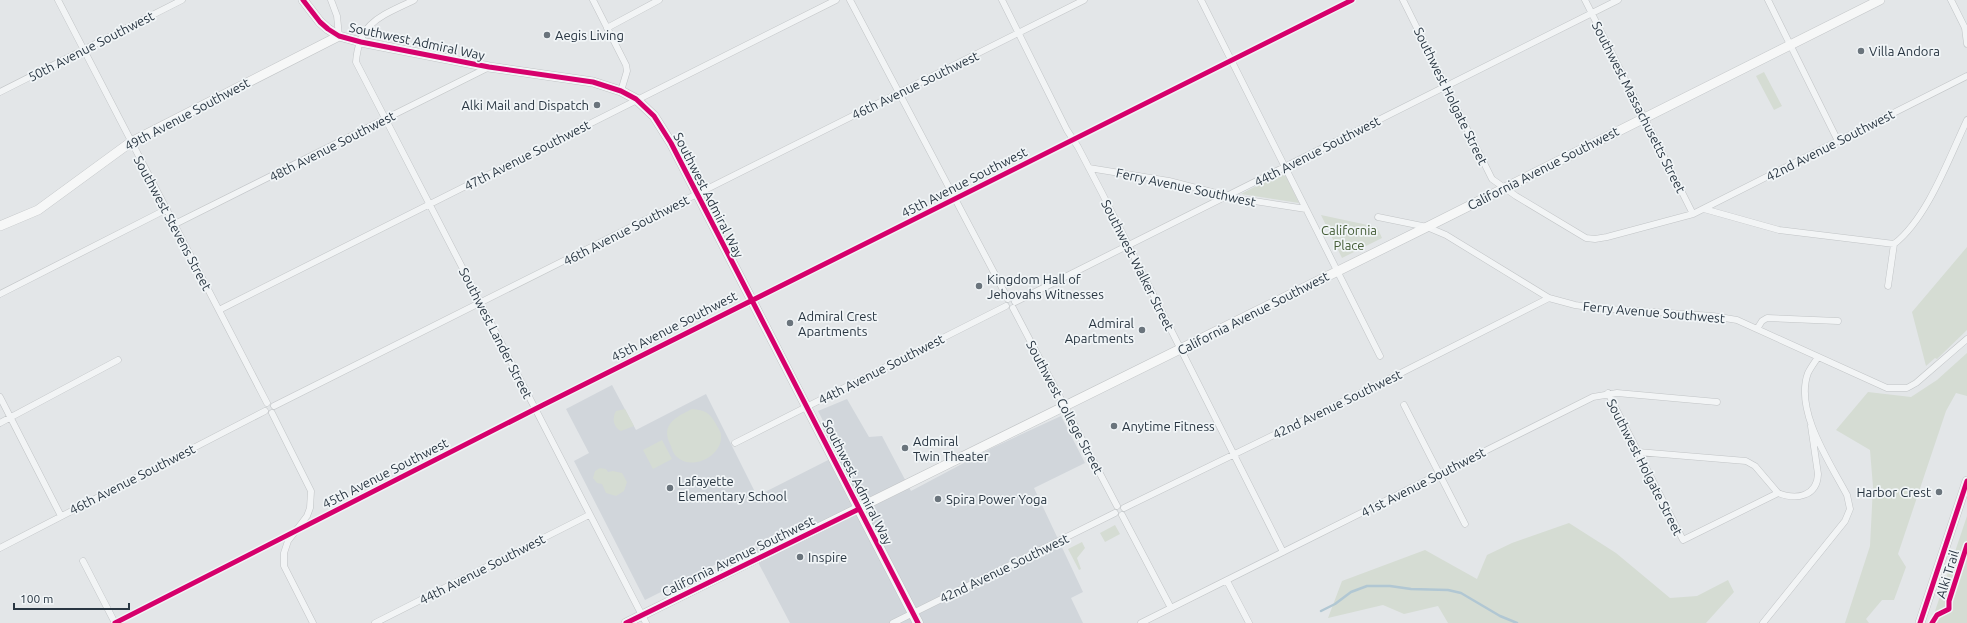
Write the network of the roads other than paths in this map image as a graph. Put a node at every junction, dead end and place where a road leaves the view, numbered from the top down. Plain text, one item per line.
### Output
1 (58, 0) edge
2 (182, 0) edge
3 (303, 0) edge
4 (331, 0) edge
5 (414, 0) edge
6 (593, 0) edge
7 (659, 0) edge
8 (836, 0) edge
9 (850, 0) edge
10 (1002, 0) edge
11 (1084, 0) edge
12 (1201, 0) edge
13 (1352, 0) edge
14 (1403, 0) edge
15 (1585, 0) edge
16 (1618, 0) edge
17 (1768, 0) edge
18 (1880, 0) edge
19 (1950, 0) edge
20 (1592, 13) junction
21 (1965, 21) edge
22 (607, 28) junction
23 (1019, 33) junction
24 (339, 36) junction
25 (361, 42) junction
26 (1967, 44) edge
27 (1790, 45) junction
28 (84, 50) junction
29 (1232, 60) junction
30 (489, 67) junction
31 (1967, 76) edge
32 (1446, 86) junction
33 (621, 91) junction
34 (0, 92) edge
35 (899, 92) junction
36 (636, 99) junction
37 (1644, 118) junction
38 (386, 119) junction
39 (1967, 120) edge
40 (1073, 139) junction
41 (1838, 141) junction
42 (131, 142) junction
43 (1285, 167) junction
44 (1089, 168) junction
45 (1504, 188) junction
46 (697, 194) junction
47 (1227, 196) junction
48 (956, 198) junction
49 (430, 204) junction
50 (167, 209) junction
51 (1306, 209) junction
52 (1704, 209) junction
53 (1693, 214) junction
54 (1378, 217) dead end
55 (175, 224) junction
56 (0, 226) edge
57 (1427, 227) junction
58 (1894, 244) junction
59 (1128, 246) junction
60 (1337, 271) junction
61 (1888, 286) dead end
62 (0, 294) edge
63 (1549, 298) junction
64 (1008, 299) junction
65 (751, 300) junction
66 (480, 303) junction
67 (1014, 305) junction
68 (1006, 306) junction
69 (219, 310) junction
70 (1838, 321) dead end
71 (1757, 329) junction
72 (1967, 339) edge
73 (1180, 350) junction
74 (1380, 356) dead end
75 (1818, 357) junction
76 (118, 360) dead end
77 (1608, 393) junction
78 (0, 397) edge
79 (1717, 402) dead end
80 (267, 403) junction
81 (1404, 405) dead end
82 (274, 406) junction
83 (807, 406) junction
84 (1065, 406) junction
85 (535, 408) junction
86 (264, 411) junction
87 (272, 413) junction
88 (10, 418) junction
89 (0, 424) edge
90 (1811, 426) junction
91 (735, 443) dead end
92 (1638, 452) junction
93 (1234, 455) junction
94 (1439, 473) junction
95 (1967, 481) edge
96 (1778, 493) junction
97 (1117, 506) junction
98 (859, 509) junction
99 (1123, 512) junction
100 (1115, 513) junction
101 (589, 515) junction
102 (61, 516) junction
103 (1465, 524) dead end
104 (296, 530) junction
105 (0, 548) edge
106 (1283, 552) junction
107 (83, 561) dead end
108 (1227, 581) junction
109 (1171, 608) junction
110 (913, 613) junction
111 (644, 619) edge
112 (115, 623) edge
113 (313, 623) edge
114 (376, 623) edge
115 (626, 623) edge
116 (892, 623) edge
117 (918, 623) edge
118 (1141, 623) edge
119 (1249, 623) edge
120 (1763, 623) edge
121 (1920, 623) edge

1 - 28 street, Southwest Stevens Street
2 - 28 street, 50th Avenue Southwest
3 - 24 main road, Southwest Admiral Way
4 - 24 street
5 - 25 street
6 - 22 street
7 - 22 street
8 - 36 street, 47th Avenue Southwest
9 - 35 street
10 - 23 street, Southwest Walker Street
11 - 23 street, 46th Avenue Southwest
12 - 29 street
13 - 29 street, 45th Avenue Southwest
14 - 32 street, Southwest Holgate Street
15 - 20 street, Southwest Massachusetts Street
16 - 20 street, 44th Avenue Southwest
17 - 27 street
18 - 27 main road, California Avenue Southwest
19 - 21 street
20 - 32 street, 44th Avenue Southwest
20 - 37 street, Southwest Massachusetts Street
21 - 26 street
22 - 33 street
23 - 35 street, 46th Avenue Southwest
23 - 40 street, Southwest Walker Street
24 - 25 main road, Southwest Admiral Way
24 - 42 main road, 49th Avenue Southwest
25 - 30 main road, Southwest Admiral Way
25 - 38 street, Southwest Lander Street
27 - 37 main road, California Avenue Southwest
27 - 41 street
28 - 34 street, 50th Avenue Southwest
28 - 42 street, Southwest Stevens Street
29 - 40 street, 45th Avenue Southwest
29 - 43 street
30 - 33 main road, Southwest Admiral Way
30 - 38 street, 48th Avenue Southwest
31 - 41 street, 42nd Avenue Southwest
32 - 43 street, 44th Avenue Southwest
32 - 45 street, Southwest Holgate Street
33 - 36 main road, Southwest Admiral Way
35 - 46 street, 46th Avenue Southwest
35 - 48 street
36 - 46 main road, Southwest Admiral Way
36 - 49 street, 47th Avenue Southwest
37 - 45 main road, California Avenue Southwest
37 - 53 street, Southwest Massachusetts Street
38 - 49 street, Southwest Lander Street
38 - 55 street, 48th Avenue Southwest
39 - 58 street
40 - 44 street, Southwest Walker Street
40 - 48 street, 45th Avenue Southwest
41 - 52 street, 42nd Avenue Southwest
42 - 50 street, Southwest Stevens Street
42 - 56 main road, 49th Avenue Southwest
43 - 47 street, 44th Avenue Southwest
43 - 51 street
44 - 47 street, Ferry Avenue Southwest
44 - 59 street, Southwest Walker Street
45 - 53 street, Southwest Holgate Street
45 - 57 main road, California Avenue Southwest
46 - 65 main road, Southwest Admiral Way
46 - 66 street, 46th Avenue Southwest
47 - 51 street, Ferry Avenue Southwest
47 - 59 street, 44th Avenue Southwest
48 - 64 street
48 - 65 street, 45th Avenue Southwest
49 - 66 street, Southwest Lander Street
49 - 69 street, 47th Avenue Southwest
50 - 55 street, Southwest Stevens Street
50 - 62 street
51 - 60 street
52 - 53 street, 42nd Avenue Southwest
52 - 58 street
54 - 57 street, Ferry Avenue Southwest
55 - 69 street, Southwest Stevens Street
57 - 60 main road, California Avenue Southwest
57 - 63 street, Ferry Avenue Southwest
58 - 61 street
59 - 67 street, 44th Avenue Southwest
59 - 73 street, Southwest Walker Street
60 - 73 main road, California Avenue Southwest
60 - 74 street
63 - 71 street, Ferry Avenue Southwest
63 - 93 street, 42nd Avenue Southwest
64 - 67 street
64 - 68 street
65 - 83 main road, Southwest Admiral Way
65 - 85 street, 45th Avenue Southwest
66 - 82 street, 46th Avenue Southwest
66 - 85 street, Southwest Lander Street
67 - 68 street
67 - 84 street, Southwest College Street
68 - 83 street, 44th Avenue Southwest
69 - 80 street, Southwest Stevens Street
70 - 71 street
71 - 75 street, Ferry Avenue Southwest
72 - 75 street, Ferry Avenue Southwest
73 - 84 main road, California Avenue Southwest
73 - 93 street, Southwest Walker Street
75 - 90 street
76 - 88 street
77 - 79 street, 41st Avenue Southwest
77 - 92 street, Southwest Holgate Street
77 - 94 street, 41st Avenue Southwest
78 - 88 street
80 - 82 street
80 - 86 street
81 - 94 street
82 - 87 street
83 - 91 street, 44th Avenue Southwest
83 - 98 main road, Southwest Admiral Way
84 - 97 street, Southwest College Street
84 - 98 main road, California Avenue Southwest
85 - 101 street, Southwest Lander Street
85 - 104 street, 45th Avenue Southwest
86 - 87 street
86 - 102 street, 46th Avenue Southwest
87 - 104 street
88 - 89 street
88 - 102 street
90 - 96 street
90 - 120 street
92 - 96 street
92 - 96 street, Southwest Holgate Street
93 - 99 street, 42nd Avenue Southwest
93 - 106 street, Southwest Walker Street
94 - 103 street
94 - 106 street, 41st Avenue Southwest
95 - 121 main road
97 - 99 street
97 - 100 street
98 - 110 main road, Southwest Admiral Way
98 - 111 main road, California Avenue Southwest
99 - 100 street
99 - 109 street
100 - 110 street, 42nd Avenue Southwest
101 - 111 street, Southwest Lander Street
101 - 114 street, 44th Avenue Southwest
102 - 105 street, 46th Avenue Southwest
104 - 112 street, 45th Avenue Southwest
104 - 113 street
106 - 108 street, 41st Avenue Southwest
107 - 112 street
108 - 109 street, 41st Avenue Southwest
108 - 119 street
109 - 118 street, 41st Avenue Southwest
110 - 116 street, 42nd Avenue Southwest
110 - 117 main road, Southwest Admiral Way
111 - 115 main road, California Avenue Southwest

